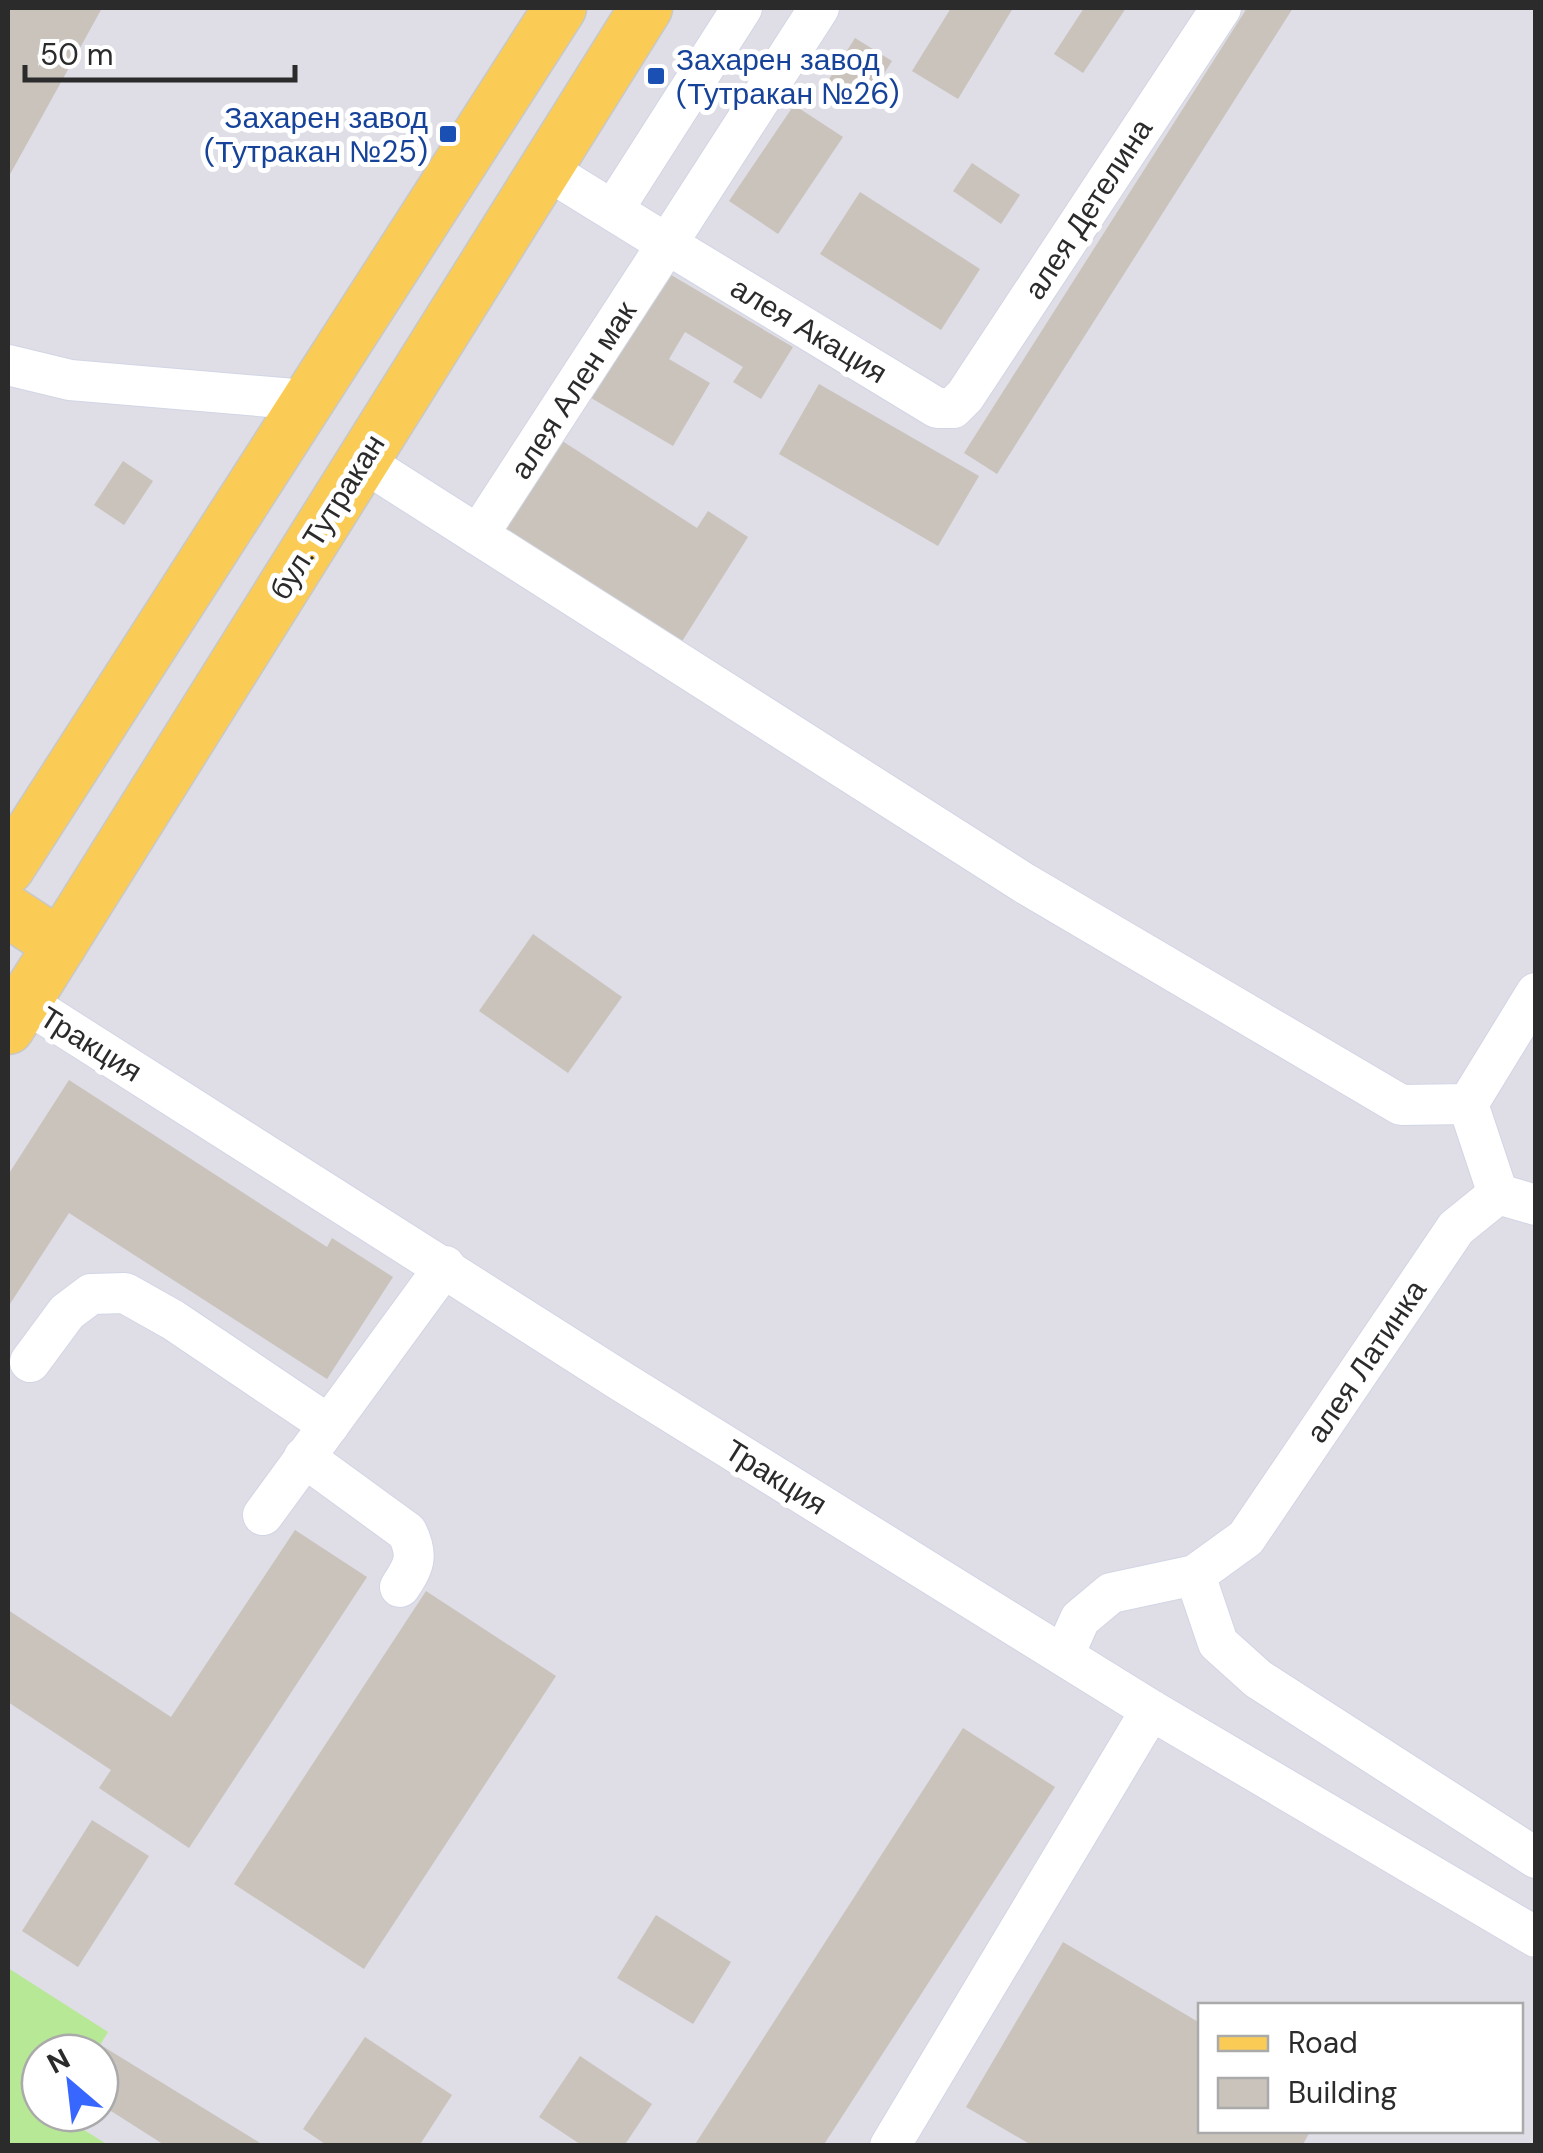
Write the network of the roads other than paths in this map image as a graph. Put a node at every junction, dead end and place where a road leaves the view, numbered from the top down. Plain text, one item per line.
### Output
1 (560, 8) edge
2 (646, 8) edge
3 (742, 8) edge
4 (819, 8) edge
5 (1222, 8) edge
6 (544, 168) junction
7 (613, 210) junction
8 (667, 244) junction
9 (8, 366) edge
10 (306, 400) junction
11 (952, 408) joint
12 (362, 462) junction
13 (478, 536) junction
14 (8, 868) edge
15 (8, 911) edge
16 (60, 946) junction
17 (1536, 993) edge
18 (13, 1006) edge
19 (1468, 1104) junction
20 (1517, 1199) edge
21 (444, 1266) junction
22 (30, 1362) dead end
23 (329, 1425) junction
24 (304, 1457) junction
25 (263, 1515) dead end
26 (1195, 1576) junction
27 (400, 1588) dead end
28 (1064, 1655) junction
29 (1151, 1710) junction
30 (1536, 1858) edge
31 (1536, 1937) edge
32 (890, 2146) edge

1 - 10 main road
2 - 6 main road, бул. Тутракан
3 - 7 street
4 - 8 street, алея Ален мак
5 - 11 street, алея Детелина
6 - 7 street
6 - 12 main road, бул. Тутракан
7 - 8 street
8 - 11 street, алея Акация
8 - 13 street, алея Ален мак
9 - 10 street
10 - 14 main road
12 - 13 street
12 - 16 main road, бул. Тутракан
13 - 19 street
15 - 16 main road
16 - 18 main road, бул. Тутракан
17 - 19 street
18 - 21 street, Тракция
19 - 20 street, алея Латинка
20 - 26 street, алея Латинка
21 - 23 street
21 - 28 street, Тракция
22 - 23 street
23 - 24 street
24 - 25 street
24 - 27 street
26 - 28 street
26 - 30 street
28 - 29 street, Тракция
29 - 31 street, Тракция
29 - 32 street

